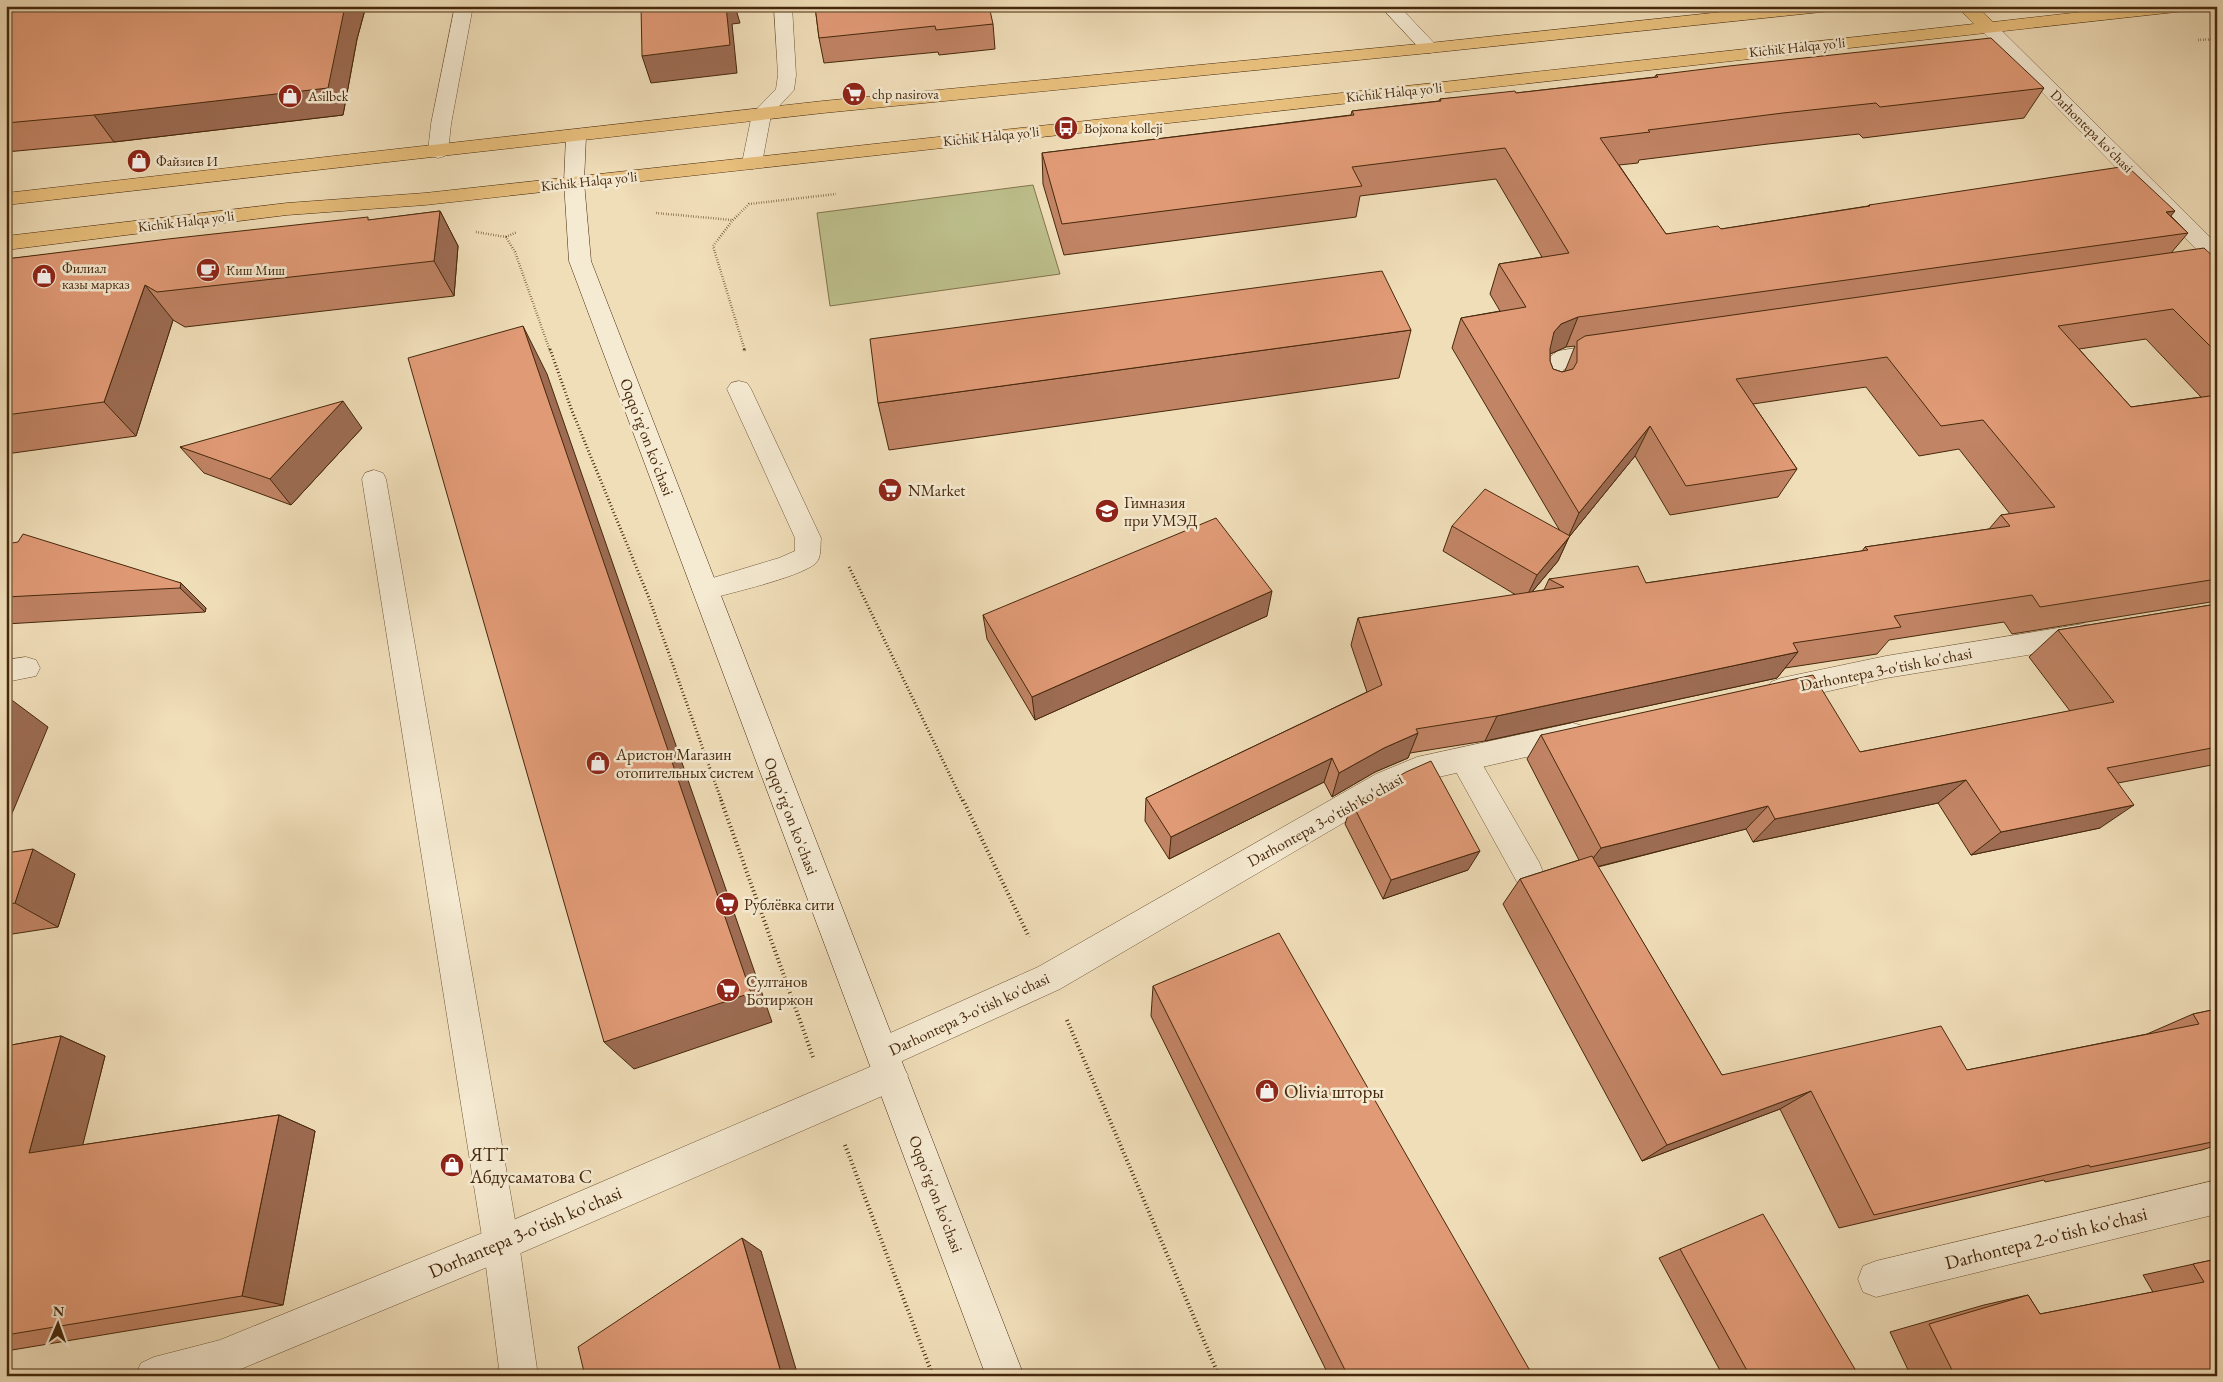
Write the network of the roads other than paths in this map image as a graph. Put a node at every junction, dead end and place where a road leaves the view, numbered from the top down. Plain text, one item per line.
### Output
1 (464, 6) edge
2 (783, 6) edge
3 (1390, 6) edge
4 (1831, 6) edge
5 (1965, 6) edge
6 (2185, 6) edge
7 (1988, 27) junction
8 (1429, 48) junction
9 (762, 114) junction
10 (576, 136) junction
11 (438, 152) junction
12 (752, 163) junction
13 (574, 182) junction
14 (6, 199) edge
15 (6, 243) edge
16 (2217, 257) edge
17 (1625, 349) edge
18 (739, 389) dead end
19 (1551, 392) edge
20 (374, 479) dead end
21 (705, 590) junction
22 (2110, 631) edge
23 (1752, 696) edge
24 (1599, 729) edge
25 (1464, 759) junction
26 (1528, 872) dead end
27 (886, 1064) junction
28 (2217, 1197) edge
29 (501, 1243) junction
30 (1876, 1279) dead end
31 (154, 1376) edge
32 (519, 1376) edge
33 (1005, 1376) edge

1 - 11 street
2 - 9 street
3 - 8 street
4 - 8 highway
5 - 7 highway
6 - 7 highway, Kichik Halqa yo'li
7 - 12 highway, Kichik Halqa yo'li
7 - 16 street, Darhontepa ko'chasi
8 - 9 highway
9 - 10 highway
9 - 12 street
10 - 11 highway
10 - 13 street, Oqqo'rg'on ko'chasi
11 - 14 highway
12 - 13 highway, Kichik Halqa yo'li
13 - 15 highway, Kichik Halqa yo'li
13 - 21 street, Oqqo'rg'on ko'chasi
17 - 19 street
18 - 21 street
20 - 29 street
21 - 27 street, Oqqo'rg'on ko'chasi
22 - 23 street, Darhontepa 3-o'tish ko'chasi
24 - 25 street, Darhontepa 3-o'tish ko'chasi
25 - 26 street
25 - 27 street, Darhontepa 3-o'tish ko'chasi
27 - 29 street, Dorhantepa 3-o'tish ko'chasi
27 - 33 street, Oqqo'rg'on ko'chasi
28 - 30 street, Darhontepa 2-o'tish ko'chasi
29 - 31 street, Dorhantepa 3-o'tish ko'chasi
29 - 32 street

